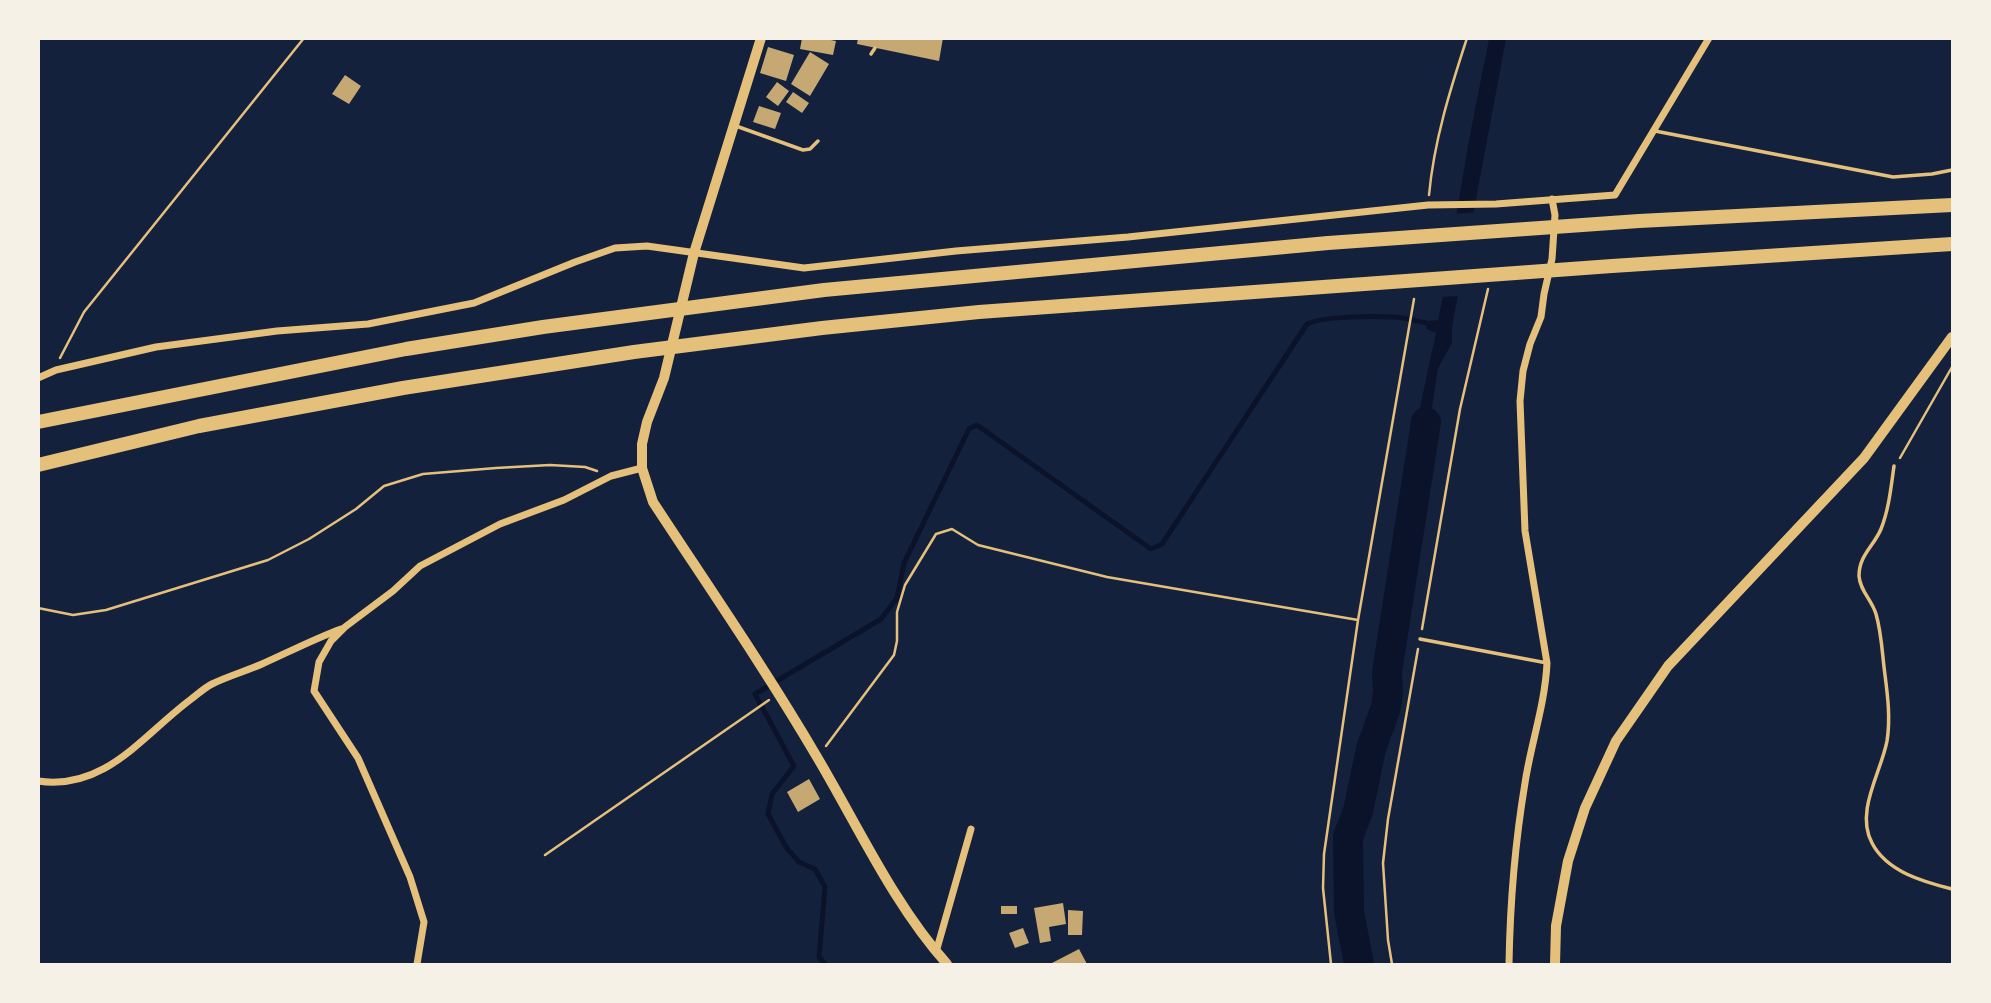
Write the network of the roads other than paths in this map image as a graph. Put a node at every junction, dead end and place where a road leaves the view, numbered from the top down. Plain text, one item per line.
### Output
1 (761, 38) edge
2 (1709, 38) edge
3 (874, 48) dead end
4 (871, 54) dead end
5 (734, 125) junction
6 (1653, 131) junction
7 (818, 141) dead end
8 (1952, 170) edge
9 (1552, 200) junction
10 (1952, 205) edge
11 (1952, 244) edge
12 (694, 253) junction
13 (1952, 337) edge
14 (38, 378) edge
15 (38, 422) edge
16 (38, 465) edge
17 (1895, 466) road end
18 (642, 468) junction
19 (345, 627) junction
20 (1420, 639) road end
21 (1547, 663) junction
22 (38, 781) edge
23 (971, 829) dead end
24 (1952, 889) edge
25 (940, 960) edge
26 (417, 964) edge
27 (1509, 964) edge
28 (1555, 964) edge

1 - 5 street
2 - 6 street
3 - 4 lane
5 - 7 lane
5 - 12 street
6 - 8 lane
6 - 9 street
9 - 12 street
9 - 21 street
10 - 15 highway
11 - 16 highway
12 - 14 street
12 - 18 street
13 - 28 street
17 - 24 lane
18 - 19 street
18 - 25 street
19 - 22 street
19 - 26 street
20 - 21 lane
21 - 27 street
23 - 25 street

